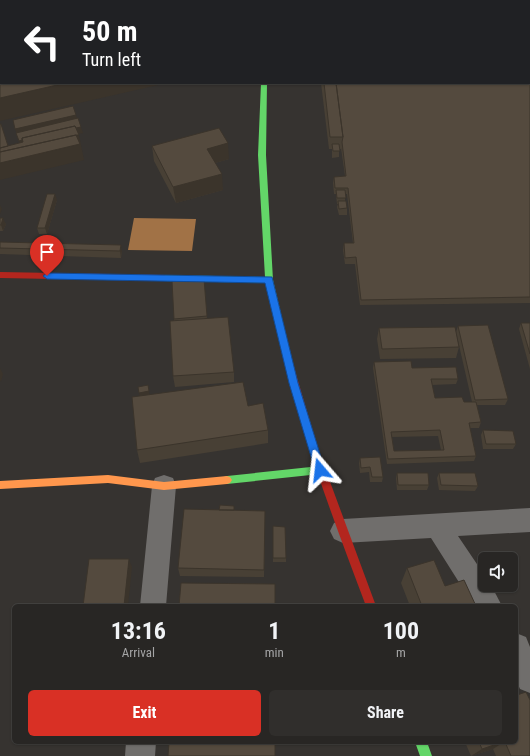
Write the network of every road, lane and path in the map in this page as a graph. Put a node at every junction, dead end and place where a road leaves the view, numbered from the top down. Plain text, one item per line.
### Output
1 (264, 84) edge
2 (0, 275) edge
3 (269, 280) junction
4 (320, 470) junction
5 (0, 485) edge
6 (164, 486) junction
7 (530, 520) edge
8 (437, 526) junction
9 (343, 531) junction
10 (153, 604) edge
11 (370, 604) edge
12 (488, 604) edge
13 (518, 652) edge
14 (530, 679) edge
15 (141, 744) edge
16 (422, 744) edge
17 (140, 756) edge
18 (426, 756) edge

1 - 3 street
2 - 3 street
3 - 4 street
4 - 6 street
4 - 9 street
5 - 6 street
6 - 10 street
7 - 8 street
8 - 9 street
8 - 12 street
9 - 11 street
13 - 14 street
15 - 17 street
16 - 18 street

